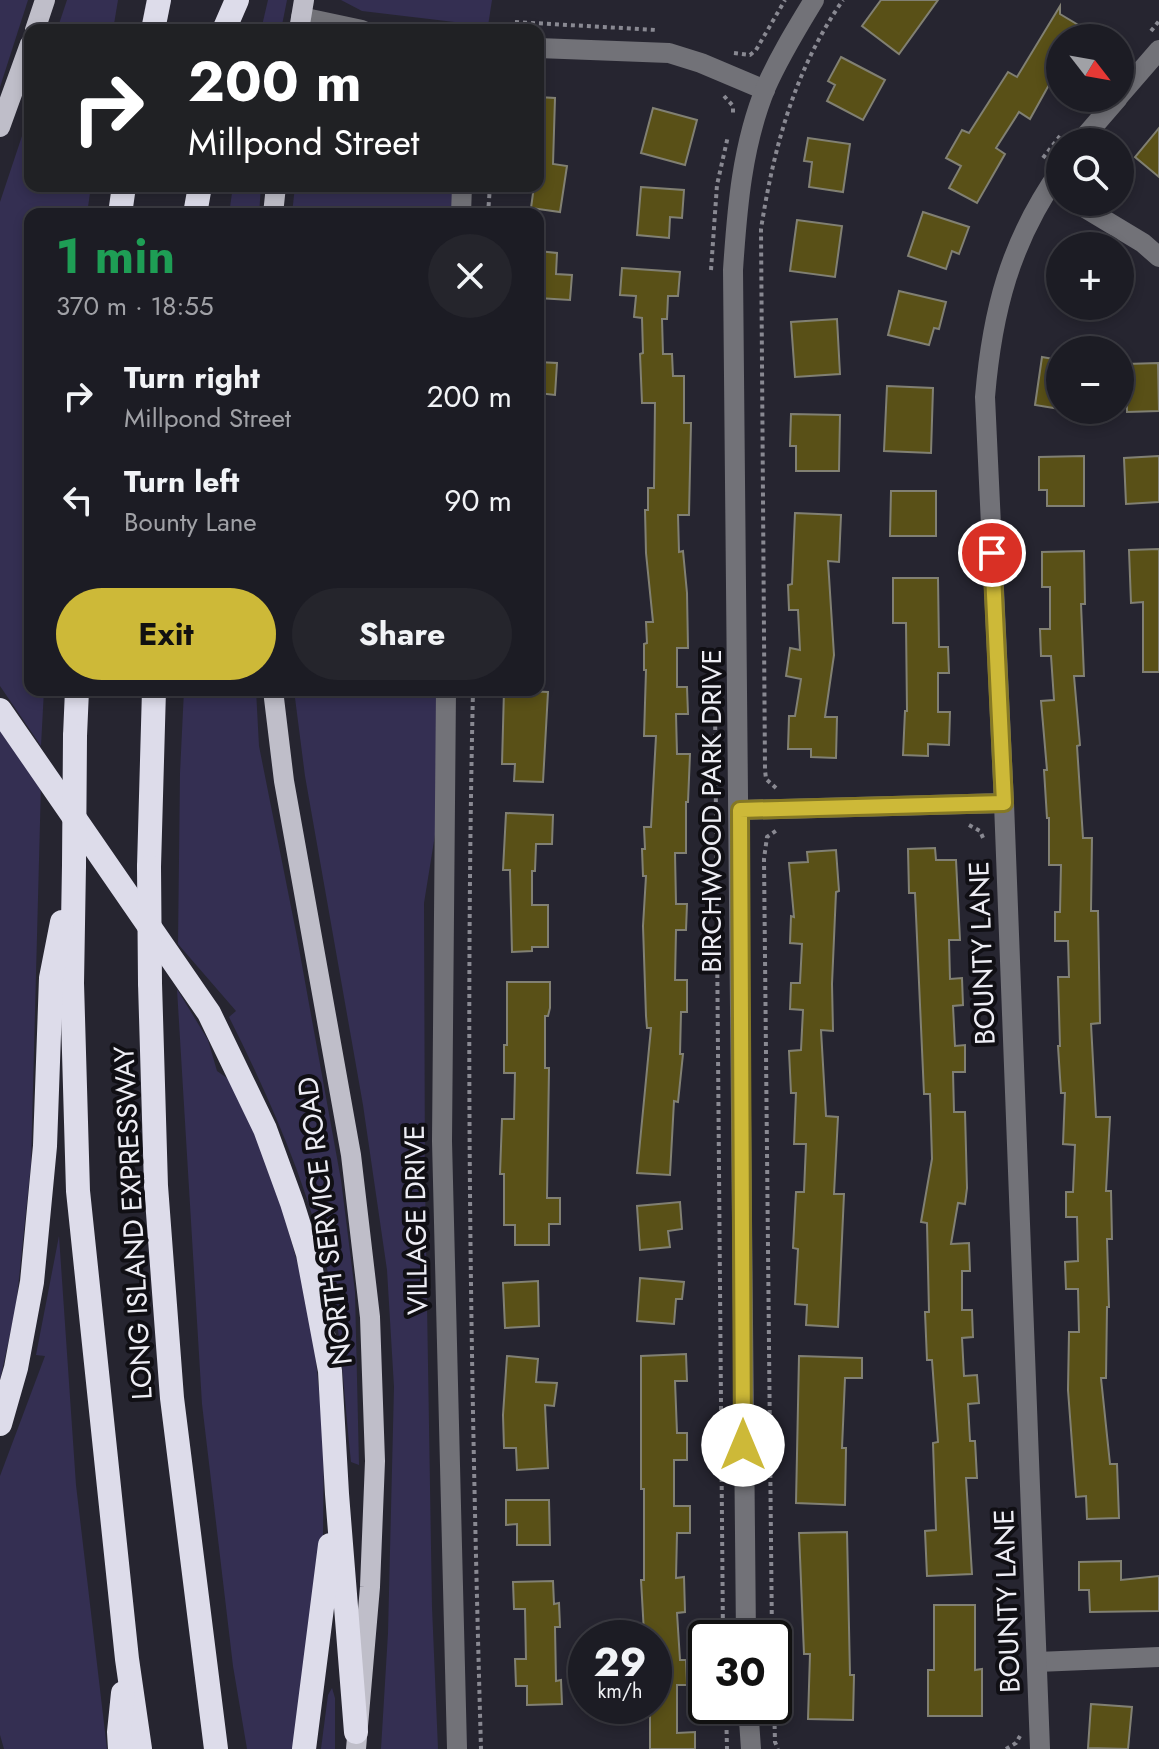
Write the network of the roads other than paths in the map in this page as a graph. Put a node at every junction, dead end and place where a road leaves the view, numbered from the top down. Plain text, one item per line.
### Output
1 (45, 0) edge
2 (159, 0) edge
3 (229, 0) edge
4 (237, 0) edge
5 (814, 0) edge
6 (302, 16) edge
7 (37, 24) edge
8 (154, 24) edge
9 (225, 24) edge
10 (227, 24) edge
11 (336, 24) edge
12 (544, 48) edge
13 (1159, 50) edge
14 (24, 61) edge
15 (1134, 79) edge
16 (765, 90) junction
17 (1101, 112) edge
18 (0, 127) edge
19 (1082, 128) edge
20 (1046, 199) edge
21 (1098, 216) edge
22 (1159, 257) edge
23 (77, 696) edge
24 (154, 696) edge
25 (274, 696) edge
26 (446, 696) edge
27 (0, 710) edge
28 (1004, 803) junction
29 (740, 810) junction
30 (62, 981) junction
31 (0, 1424) edge
32 (337, 1494) junction
33 (746, 1620) edge
34 (1159, 1657) edge
35 (127, 1659) junction
36 (1037, 1662) junction
37 (749, 1724) edge
38 (356, 1741) edge
39 (120, 1749) edge
40 (140, 1749) edge
41 (216, 1749) edge
42 (304, 1749) edge
43 (457, 1749) edge
44 (751, 1749) edge
45 (1040, 1749) edge

1 - 7 main road
2 - 8 highway
3 - 9 highway
4 - 10 highway
5 - 16 street, BIRCHWOOD PARK DRIVE
6 - 11 street
12 - 16 street
13 - 15 street
14 - 18 main road
16 - 29 street, BIRCHWOOD PARK DRIVE
17 - 19 street
20 - 28 street, BOUNTY LANE
21 - 22 street
23 - 30 highway, bridge
24 - 41 highway, LONG ISLAND EXPRESSWAY, bridge
25 - 38 main road, NORTH SERVICE ROAD
26 - 43 street, VILLAGE DRIVE
27 - 32 highway
28 - 29 street
28 - 36 street, BOUNTY LANE
29 - 33 street, BIRCHWOOD PARK DRIVE
30 - 31 highway
30 - 35 highway, LONG ISLAND EXPRESSWAY
32 - 38 highway
32 - 42 highway
34 - 36 street
35 - 39 highway
35 - 40 highway, LONG ISLAND EXPRESSWAY
36 - 45 street, BOUNTY LANE
37 - 44 street

